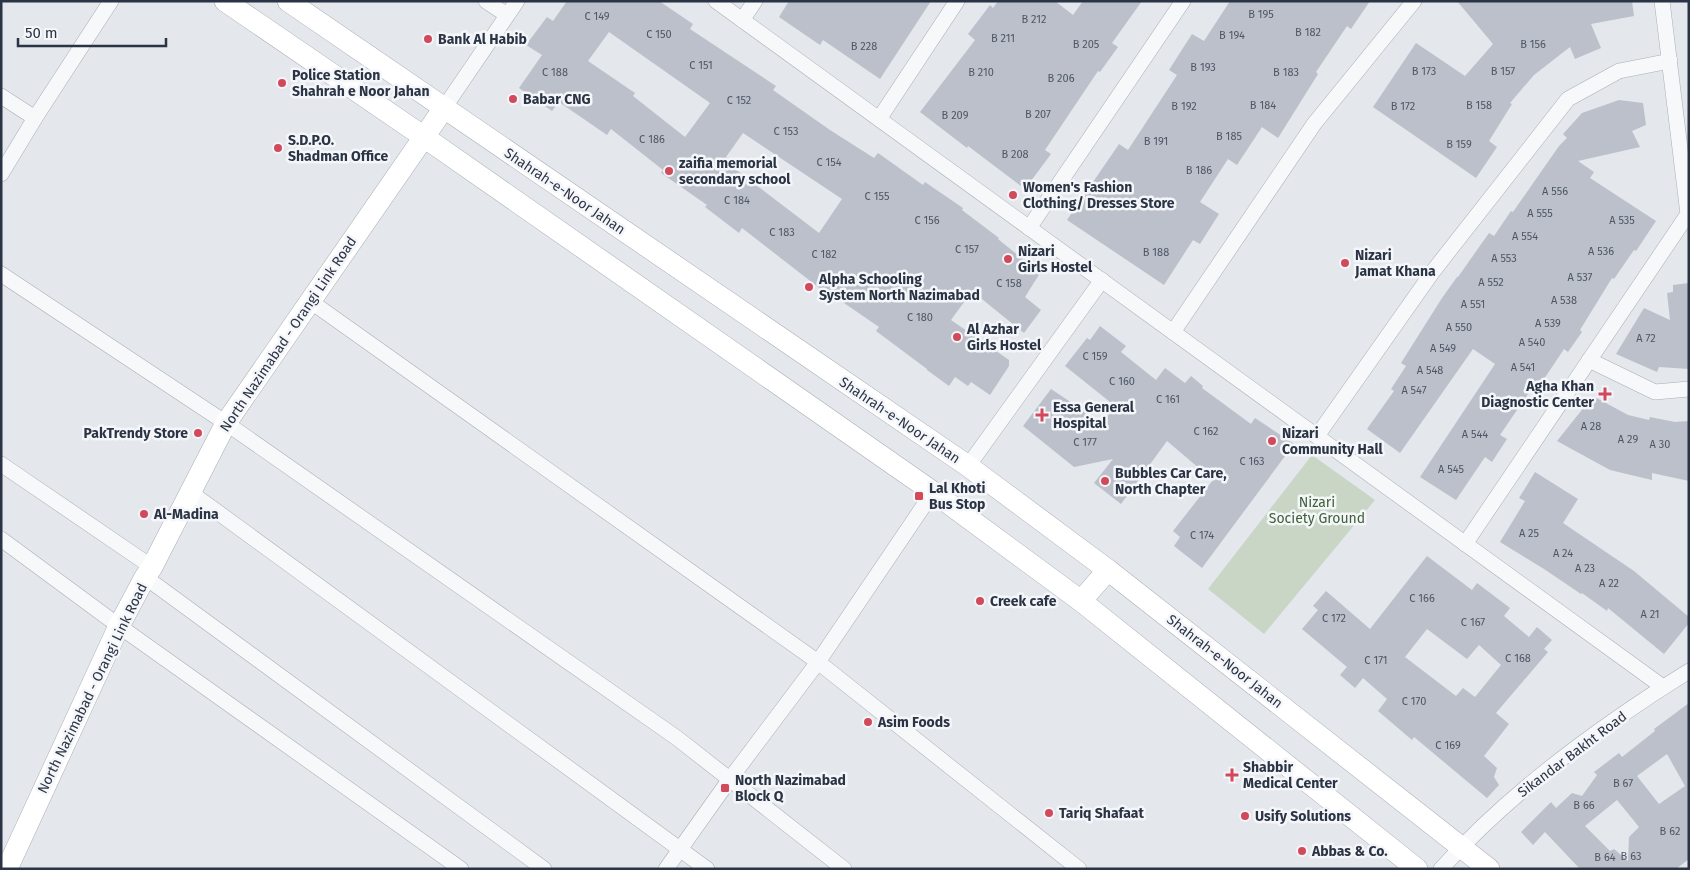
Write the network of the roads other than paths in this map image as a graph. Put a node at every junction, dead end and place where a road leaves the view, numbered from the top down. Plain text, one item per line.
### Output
1 (112, 1) edge
2 (225, 1) edge
3 (288, 1) edge
4 (486, 1) edge
5 (517, 1) edge
6 (716, 1) edge
7 (755, 1) edge
8 (957, 1) edge
9 (1183, 1) edge
10 (1414, 1) edge
11 (1662, 1) edge
12 (507, 15) junction
13 (742, 20) junction
14 (1670, 61) junction
15 (1, 96) edge
16 (444, 108) junction
17 (35, 118) junction
18 (879, 119) junction
19 (424, 137) junction
20 (1, 174) edge
21 (1688, 214) edge
22 (1029, 228) junction
23 (1, 274) edge
24 (1102, 280) junction
25 (310, 301) junction
26 (1173, 332) junction
27 (1589, 360) junction
28 (1689, 389) edge
29 (226, 423) junction
30 (1317, 436) junction
31 (1, 464) edge
32 (968, 466) junction
33 (190, 492) junction
34 (933, 492) junction
35 (1, 539) edge
36 (1465, 544) junction
37 (1108, 570) junction
38 (148, 572) junction
39 (1081, 601) junction
40 (119, 626) junction
41 (818, 662) junction
42 (1689, 671) edge
43 (1662, 687) junction
44 (730, 779) junction
45 (1461, 846) junction
46 (681, 849) junction
47 (7, 869) edge
48 (461, 869) edge
49 (544, 869) edge
50 (666, 869) edge
51 (707, 869) edge
52 (844, 869) edge
53 (1079, 869) edge
54 (1417, 869) edge
55 (1441, 869) edge
56 (1489, 869) edge

1 - 17 street
2 - 19 main road
3 - 16 main road, Shahrah-e-Noor Jahan
4 - 12 street
5 - 12 street
6 - 13 street
7 - 13 street
8 - 18 street
9 - 22 street
10 - 26 street
11 - 14 street
12 - 16 street
13 - 18 street
14 - 21 street
14 - 30 street
15 - 17 street
16 - 19 main road, North Nazimabad - Orangi Link Road
16 - 32 main road, Shahrah-e-Noor Jahan
17 - 20 street
18 - 22 street
19 - 25 main road, North Nazimabad - Orangi Link Road
19 - 34 main road
21 - 27 street
22 - 24 street
23 - 29 street
24 - 26 street
24 - 32 street
25 - 29 main road, North Nazimabad - Orangi Link Road
25 - 41 street
26 - 30 street
27 - 28 street
27 - 36 street
29 - 33 main road, North Nazimabad - Orangi Link Road
29 - 44 street
30 - 36 street
31 - 38 street
32 - 37 main road, Shahrah-e-Noor Jahan
33 - 38 main road, North Nazimabad - Orangi Link Road
33 - 46 street
34 - 39 main road
34 - 41 street
35 - 40 street
36 - 43 street
37 - 39 main road
37 - 45 main road, Shahrah-e-Noor Jahan
38 - 40 main road, North Nazimabad - Orangi Link Road
38 - 49 street
39 - 54 main road
40 - 47 main road, North Nazimabad - Orangi Link Road
40 - 48 street
41 - 44 street
41 - 53 street
42 - 43 street, Sikandar Bakht Road
43 - 45 street, Sikandar Bakht Road
44 - 46 street
44 - 52 street
45 - 55 street, Sikandar Bakht Road
45 - 56 main road, Shahrah-e-Noor Jahan
46 - 50 street
46 - 51 street

